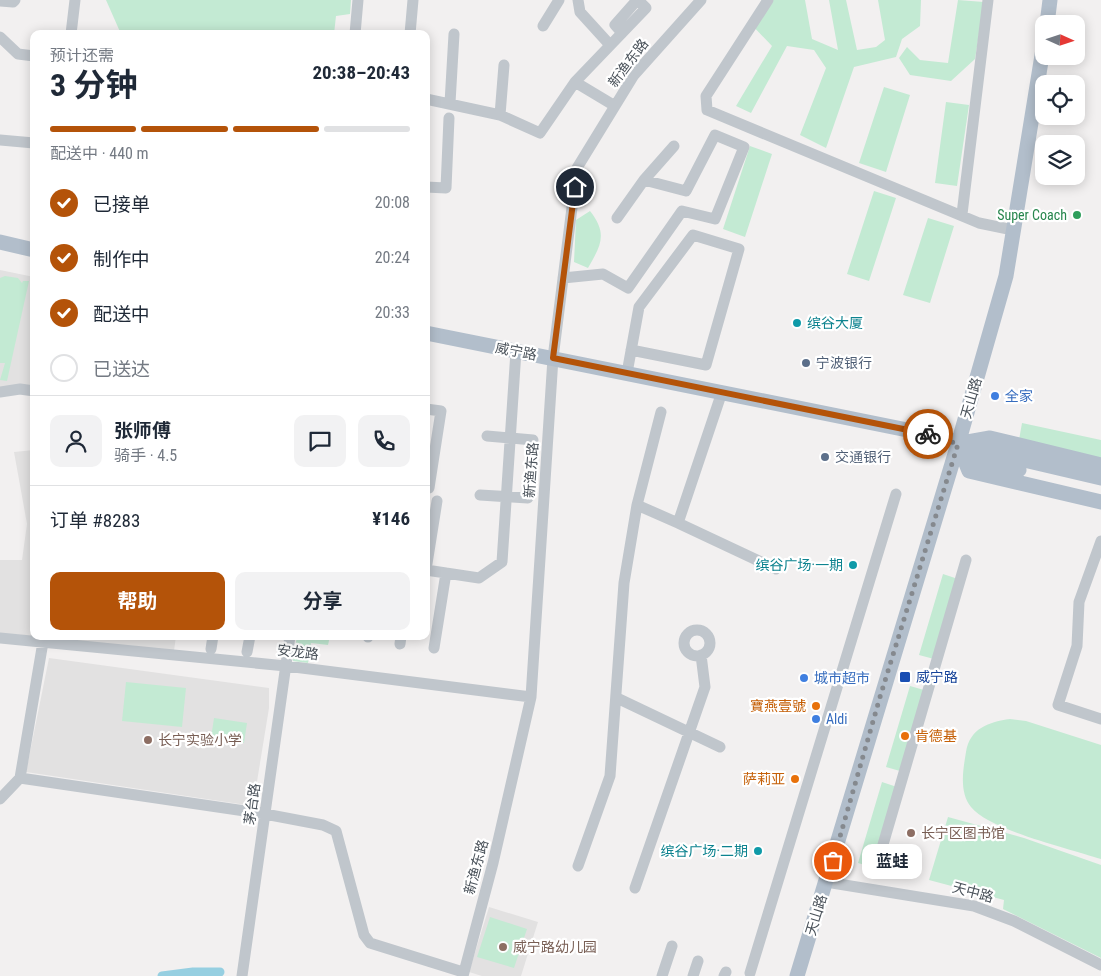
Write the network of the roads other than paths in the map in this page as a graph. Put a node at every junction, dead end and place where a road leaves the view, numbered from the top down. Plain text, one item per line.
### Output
1 (15, 0) edge
2 (75, 0) edge
3 (358, 0) edge
4 (412, 0) edge
5 (559, 0) edge
6 (578, 0) edge
7 (637, 0) edge
8 (700, 0) edge
9 (768, 0) edge
10 (988, 0) edge
11 (1050, 0) edge
12 (0, 1) edge
13 (1048, 15) edge
14 (543, 26) dead end
15 (71, 30) edge
16 (355, 30) edge
17 (410, 30) edge
18 (454, 34) dead end
19 (0, 37) edge
20 (610, 45) junction
21 (30, 56) edge
22 (504, 65) dead end
23 (1040, 65) edge
24 (575, 82) junction
25 (430, 100) edge
26 (450, 103) junction
27 (615, 106) junction
28 (500, 115) junction
29 (449, 118) dead end
30 (0, 140) edge
31 (30, 143) edge
32 (674, 146) dead end
33 (644, 180) junction
34 (430, 187) edge
35 (686, 191) junction
36 (682, 211) junction
37 (962, 214) junction
38 (617, 218) dead end
39 (1013, 230) junction
40 (0, 242) edge
41 (30, 247) edge
42 (563, 278) junction
43 (430, 334) edge
44 (516, 350) junction
45 (631, 350) junction
46 (553, 358) junction
47 (627, 373) junction
48 (30, 391) edge
49 (0, 392) edge
50 (722, 392) junction
51 (430, 410) edge
52 (661, 412) dead end
53 (487, 436) dead end
54 (510, 438) junction
55 (533, 440) dead end
56 (958, 444) junction
57 (1101, 465) edge
58 (1101, 478) edge
59 (430, 481) edge
60 (1101, 489) edge
61 (896, 494) dead end
62 (480, 495) dead end
63 (506, 496) junction
64 (528, 498) dead end
65 (438, 501) dead end
66 (1101, 502) edge
67 (636, 505) junction
68 (678, 522) junction
69 (1101, 541) edge
70 (430, 547) edge
71 (966, 560) dead end
72 (776, 570) dead end
73 (430, 571) edge
74 (446, 573) junction
75 (0, 638) edge
76 (212, 640) edge
77 (249, 640) edge
78 (289, 640) edge
79 (43, 642) junction
80 (434, 648) dead end
81 (211, 649) dead end
82 (247, 652) dead end
83 (702, 655) dead end
84 (286, 666) junction
85 (531, 697) junction
86 (617, 698) junction
87 (1101, 719) edge
88 (688, 732) junction
89 (720, 747) dead end
90 (20, 778) junction
91 (0, 800) edge
92 (265, 814) junction
93 (578, 866) dead end
94 (875, 872) dead end
95 (826, 882) junction
96 (635, 888) dead end
97 (672, 946) dead end
98 (698, 961) dead end
99 (1101, 965) edge
100 (750, 973) dead end
101 (463, 974) edge
102 (242, 976) edge
103 (662, 976) edge
104 (693, 976) edge
105 (797, 976) edge

1 - 12 street
2 - 15 street
3 - 16 street
4 - 17 street
5 - 14 street
6 - 20 street
7 - 20 street
8 - 27 street, 新渔东路
9 - 37 street
10 - 37 street
11 - 13 main road
18 - 26 street
19 - 21 street
20 - 24 street
22 - 28 street
23 - 39 main road, 天山路
24 - 27 street
24 - 28 street
25 - 26 street
26 - 28 street
27 - 42 street, 新渔东路
29 - 34 street
30 - 31 street
32 - 33 street
33 - 35 street
33 - 38 street
35 - 36 street
35 - 36 street
36 - 42 street
37 - 39 street
39 - 56 main road, 天山路
40 - 41 main road
42 - 46 street, 新渔东路
43 - 44 main road, 威宁路
44 - 46 main road, 威宁路
44 - 54 street
45 - 45 street
45 - 47 street
46 - 47 main road, 威宁路
46 - 85 street, 新渔东路
47 - 50 main road, 威宁路
48 - 49 street
50 - 56 main road, 威宁路
50 - 68 street
51 - 59 street
52 - 67 street
53 - 54 street
54 - 55 street
54 - 63 street
56 - 57 main road
56 - 58 main road, 威宁路
56 - 60 main road, 威宁路
56 - 66 main road
56 - 95 main road, 天山路
61 - 100 street
62 - 63 street
63 - 64 street
63 - 74 street
65 - 70 street
67 - 68 street
67 - 86 street
68 - 72 street
69 - 87 street
71 - 94 street
73 - 74 street
74 - 80 street
75 - 79 street, 安龙路
76 - 81 street
77 - 82 street
78 - 84 street, 茅台路
79 - 84 street, 安龙路
79 - 90 street
83 - 88 street
84 - 85 street, 安龙路
84 - 92 street, 茅台路
85 - 101 street, 新渔东路
86 - 88 street
86 - 93 street
88 - 89 street
88 - 96 street
90 - 91 street
90 - 92 street
92 - 101 street
92 - 102 street, 茅台路
95 - 99 street, 天中路
95 - 105 main road, 天山路
97 - 103 street
98 - 104 street

